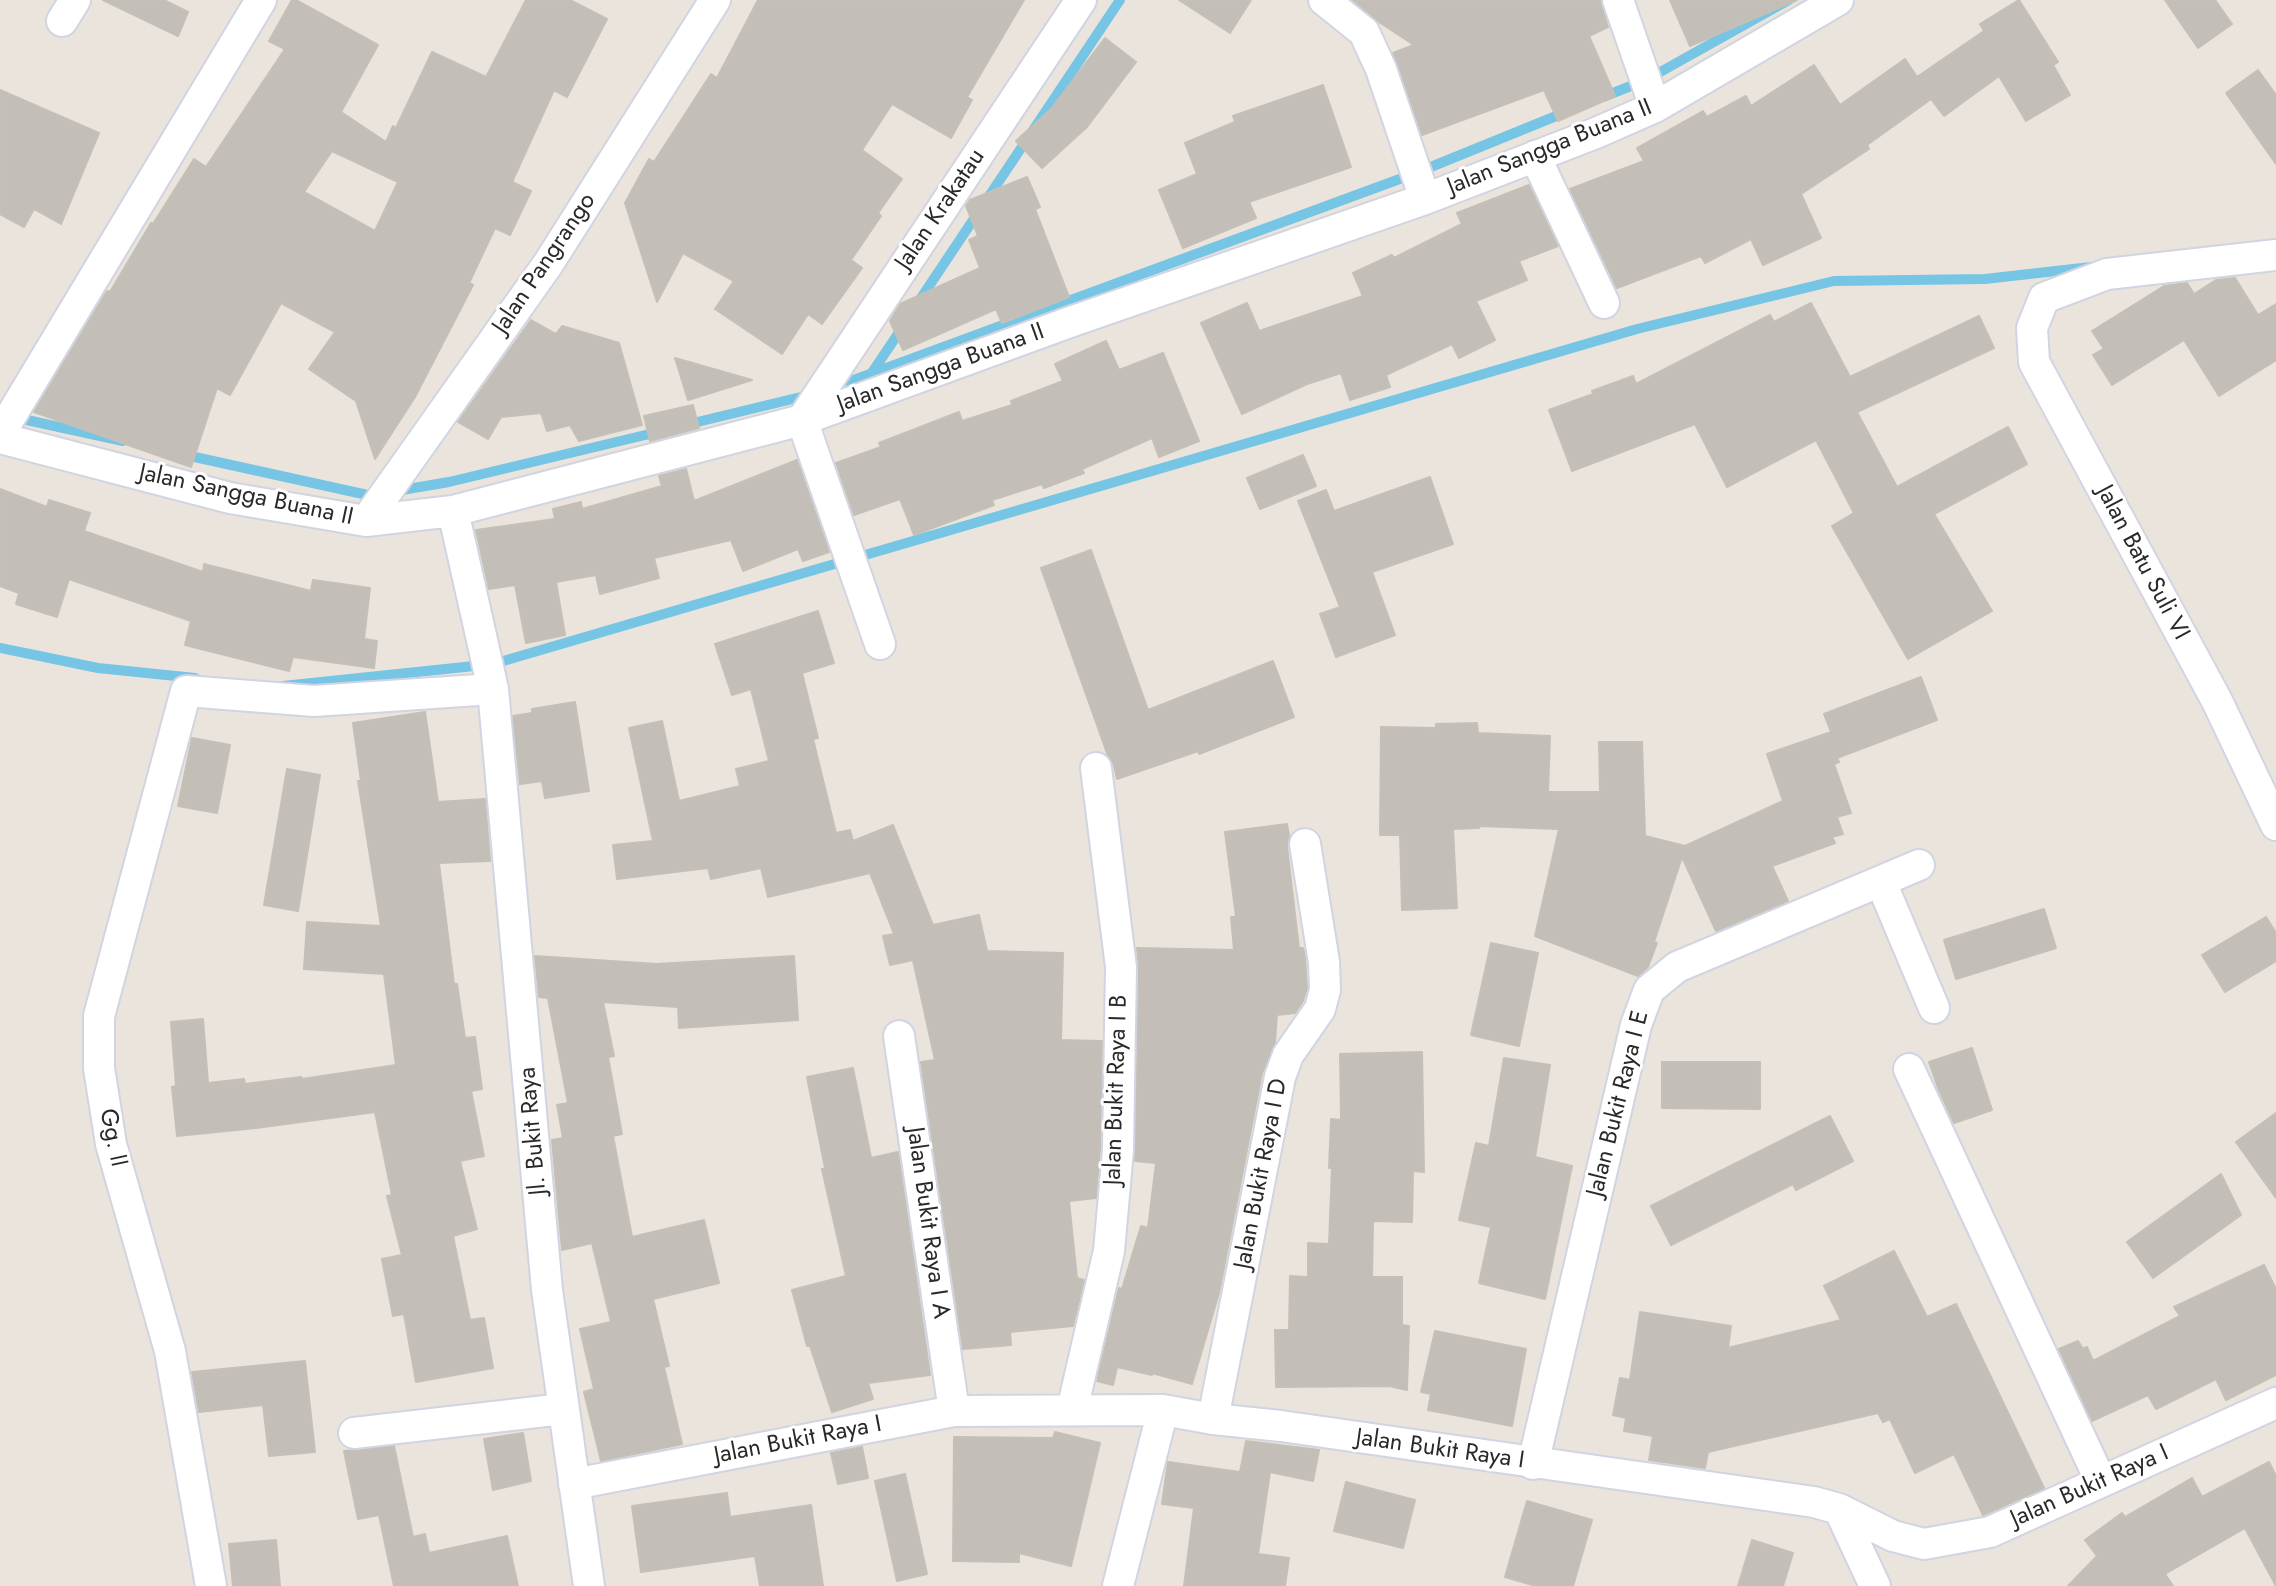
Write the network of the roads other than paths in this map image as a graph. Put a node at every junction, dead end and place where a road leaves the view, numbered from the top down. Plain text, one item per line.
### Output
1 (261, 0) edge
2 (715, 0) edge
3 (1081, 0) edge
4 (1324, 0) edge
5 (1618, 0) edge
6 (1838, 0) edge
7 (1655, 107) junction
8 (1535, 156) junction
9 (1425, 199) junction
10 (2276, 255) edge
11 (1604, 303) dead end
12 (802, 420) junction
13 (0, 436) edge
14 (453, 511) junction
15 (366, 521) junction
16 (880, 644) dead end
17 (491, 682) junction
18 (1096, 768) dead end
19 (2276, 825) edge
20 (1305, 844) dead end
21 (1919, 865) dead end
22 (1881, 882) junction
23 (1934, 1008) dead end
24 (899, 1036) dead end
25 (1909, 1069) dead end
26 (2276, 1403) edge
27 (563, 1409) junction
28 (1072, 1410) junction
29 (1163, 1410) junction
30 (954, 1411) junction
31 (1213, 1419) junction
32 (354, 1433) dead end
33 (1533, 1464) junction
34 (2101, 1482) junction
35 (574, 1484) junction
36 (1839, 1509) junction
37 (211, 1586) edge
38 (589, 1586) edge
39 (1118, 1586) edge
40 (1875, 1586) edge

1 - 13 street
2 - 15 street, Jalan Pangrango
3 - 12 street, Jalan Krakatau
4 - 9 street
5 - 7 street
6 - 7 street, Jalan Sangga Buana II
7 - 8 street, Jalan Sangga Buana II
8 - 9 street, Jalan Sangga Buana II
8 - 11 street
9 - 12 street, Jalan Sangga Buana II
10 - 19 street, Jalan Batu Suli VI
12 - 14 street, Jalan Sangga Buana II
12 - 16 street
13 - 15 street, Jalan Sangga Buana II
14 - 15 street, Jalan Sangga Buana II
14 - 17 street, Jl. Bukit Raya
17 - 27 street, Jl. Bukit Raya
17 - 37 street, Gg. II
18 - 28 street, Jalan Bukit Raya I B
20 - 31 street, Jalan Bukit Raya I D
21 - 22 street, Jalan Bukit Raya I E
22 - 23 street
22 - 33 street, Jalan Bukit Raya I E
24 - 30 street, Jalan Bukit Raya I A
25 - 34 street
26 - 34 street, Jalan Bukit Raya I
27 - 32 street
27 - 35 street, Jl. Bukit Raya
28 - 29 street, Jalan Bukit Raya I
28 - 30 street, Jalan Bukit Raya I
29 - 31 street, Jalan Bukit Raya I
29 - 39 street
30 - 35 street, Jalan Bukit Raya I
31 - 33 street, Jalan Bukit Raya I
33 - 36 street, Jalan Bukit Raya I
34 - 36 street, Jalan Bukit Raya I
35 - 38 street, Jl. Bukit Raya
36 - 40 street

